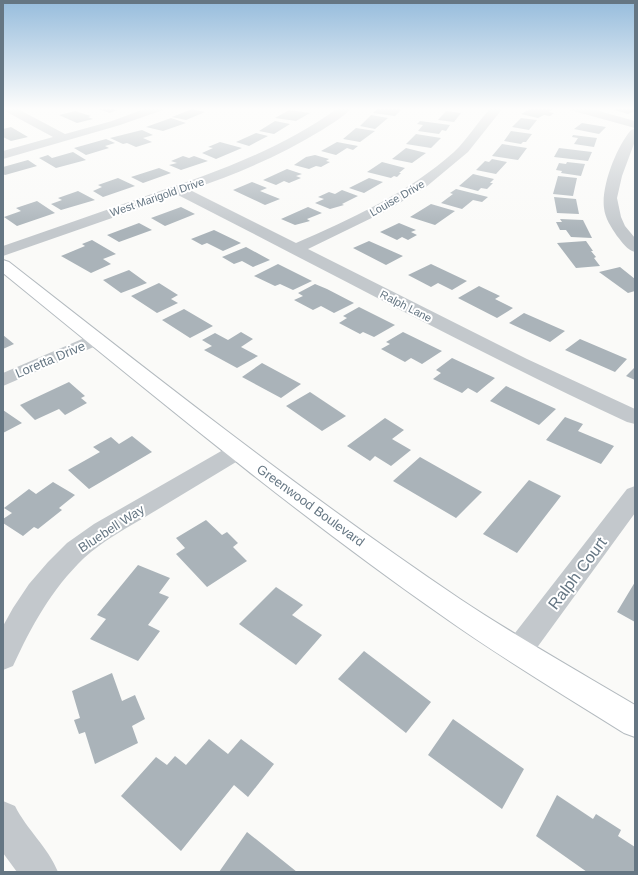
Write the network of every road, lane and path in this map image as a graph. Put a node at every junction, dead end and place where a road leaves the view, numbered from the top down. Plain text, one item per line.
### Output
1 (25, 149) edge
2 (284, 149) edge
3 (464, 149) edge
4 (626, 149) edge
5 (3, 155) edge
6 (179, 190) junction
7 (635, 247) edge
8 (296, 249) junction
9 (3, 251) edge
10 (3, 265) edge
11 (96, 339) junction
12 (3, 380) edge
13 (635, 417) edge
14 (238, 451) junction
15 (635, 495) edge
16 (518, 652) junction
17 (3, 657) edge
18 (635, 722) edge
19 (3, 818) edge
20 (40, 872) edge

1 - 5 street
2 - 6 street, West Marigold Drive
3 - 8 street, Louise Drive
4 - 7 street
6 - 8 street, Ralph Lane
6 - 9 street, West Marigold Drive
8 - 13 street, Ralph Lane
10 - 11 street, Greenwood Boulevard
11 - 12 street, Loretta Drive
11 - 14 street, Greenwood Boulevard
14 - 16 street, Greenwood Boulevard
14 - 17 street, Bluebell Way
15 - 16 street, Ralph Court
16 - 18 street, Greenwood Boulevard
19 - 20 street

